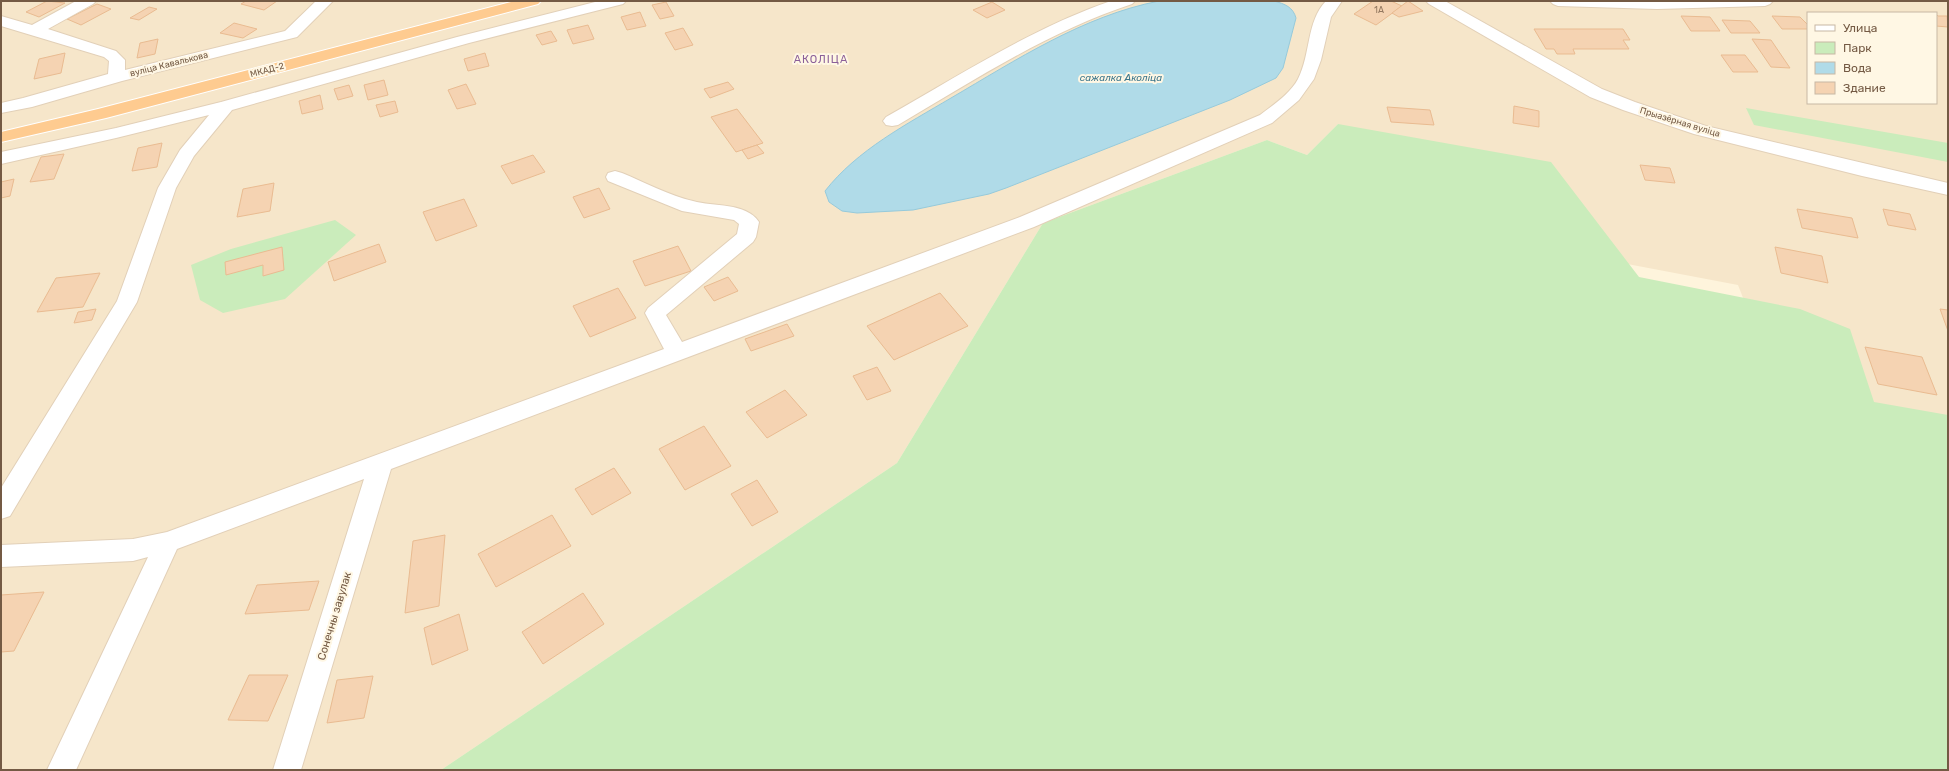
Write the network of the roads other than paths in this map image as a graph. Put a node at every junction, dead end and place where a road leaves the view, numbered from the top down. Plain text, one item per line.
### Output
1 (88, 1) edge
2 (325, 1) edge
3 (490, 1) edge
4 (533, 1) edge
5 (618, 1) edge
6 (1127, 1) edge
7 (1434, 1) edge
8 (1558, 1) edge
9 (1765, 1) edge
10 (1330, 2) edge
11 (1, 22) edge
12 (34, 30) junction
13 (116, 77) junction
14 (226, 106) junction
15 (1, 108) edge
16 (892, 121) dead end
17 (1, 124) edge
18 (1, 136) edge
19 (1, 158) edge
20 (615, 177) dead end
21 (1948, 189) edge
22 (677, 352) junction
23 (381, 462) junction
24 (1, 509) edge
25 (168, 542) junction
26 (1, 556) edge
27 (61, 770) edge
28 (287, 770) edge

1 - 12 street
2 - 13 street, вуліца Кавалькова
3 - 17 highway
4 - 18 highway, МКАД-2
5 - 14 street
6 - 16 street
7 - 21 street, Прыазёрная вуліца
8 - 9 street
10 - 22 street
11 - 12 street
12 - 13 street
13 - 15 street, вуліца Кавалькова
14 - 19 street
14 - 24 street
20 - 22 street
22 - 23 street
23 - 25 street
23 - 28 street, Сонечны завулак
25 - 26 street
25 - 27 street

